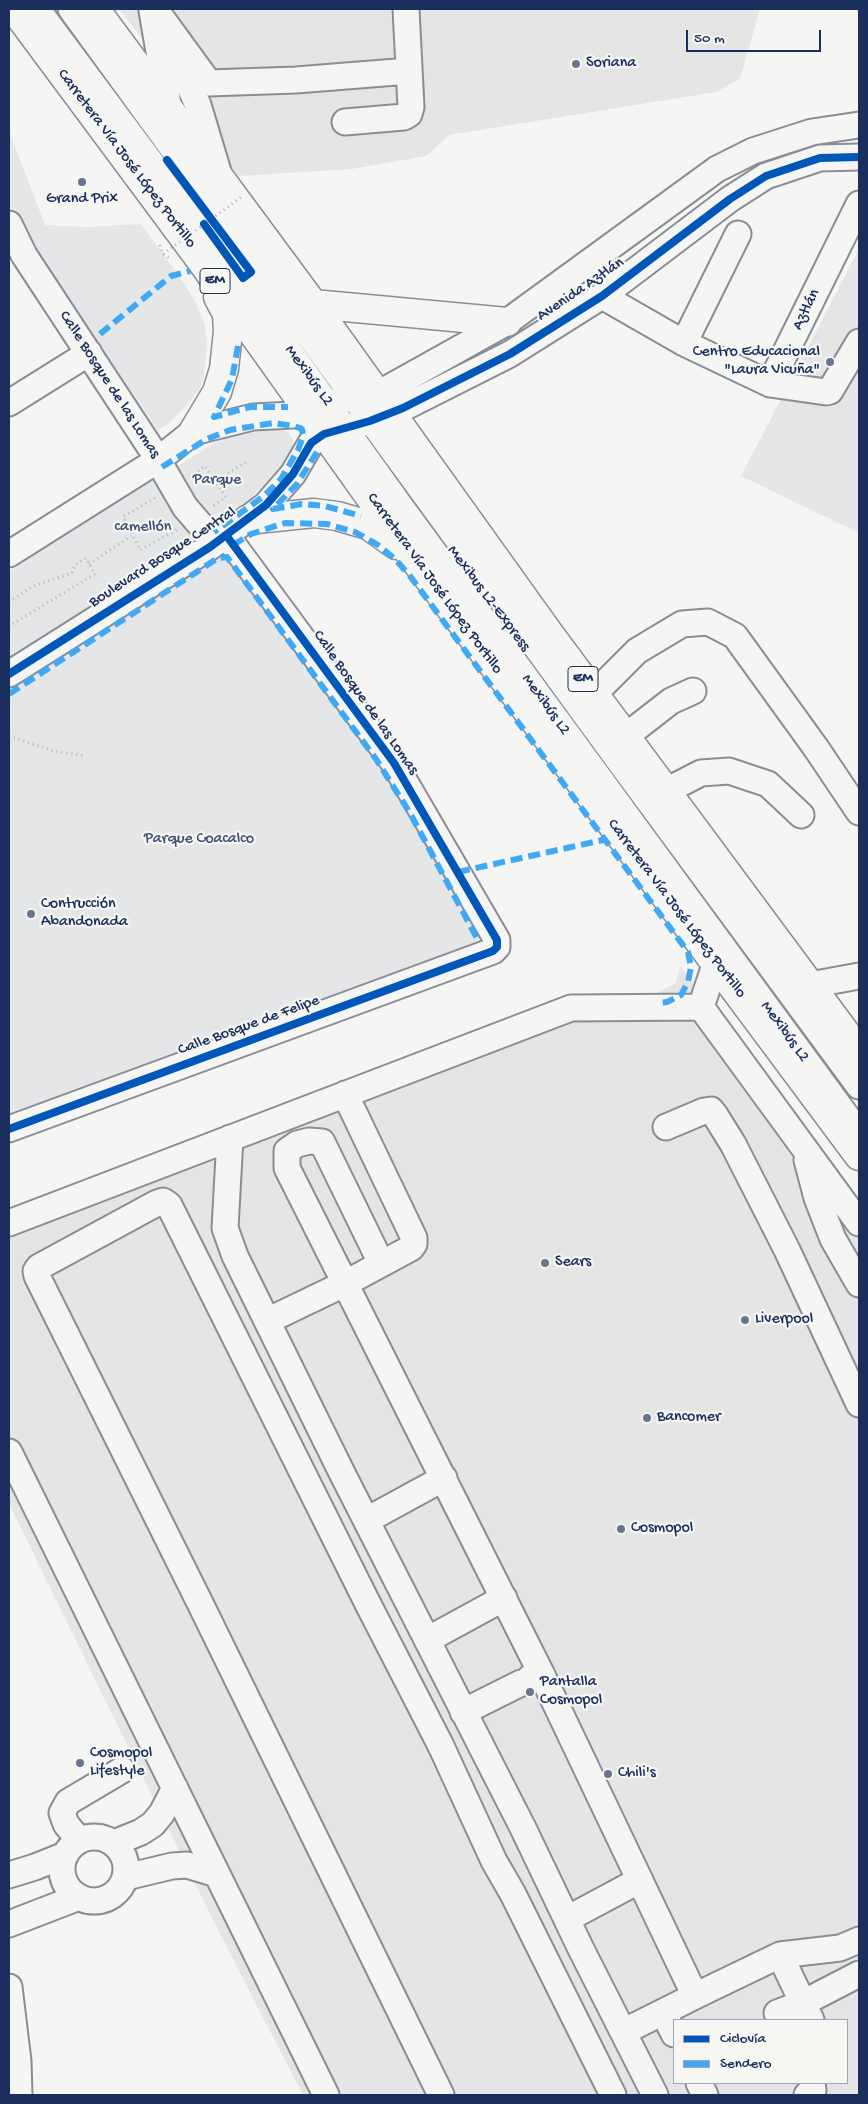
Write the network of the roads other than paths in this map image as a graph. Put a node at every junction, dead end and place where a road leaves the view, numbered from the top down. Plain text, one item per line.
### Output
1 (14, 9) edge
2 (37, 9) edge
3 (71, 9) edge
4 (95, 9) edge
5 (154, 9) edge
6 (406, 9) edge
7 (179, 42) junction
8 (409, 71) junction
9 (169, 110) junction
10 (345, 122) dead end
11 (859, 124) edge
12 (859, 157) edge
13 (220, 180) junction
14 (859, 204) edge
15 (9, 224) edge
16 (738, 234) dead end
17 (16, 260) edge
18 (202, 262) junction
19 (602, 296) junction
20 (312, 304) junction
21 (507, 322) junction
22 (859, 342) edge
23 (684, 343) junction
24 (523, 346) junction
25 (89, 353) junction
26 (770, 384) junction
27 (9, 403) edge
28 (317, 406) junction
29 (372, 406) junction
30 (193, 432) junction
31 (327, 434) junction
32 (158, 460) junction
33 (230, 532) junction
34 (9, 554) edge
35 (412, 556) junction
36 (10, 673) edge
37 (693, 691) dead end
38 (594, 694) junction
39 (626, 736) junction
40 (666, 790) junction
41 (859, 812) edge
42 (801, 816) dead end
43 (497, 947) joint
44 (716, 962) junction
45 (859, 976) edge
46 (810, 985) junction
47 (701, 1007) junction
48 (856, 1043) edge
49 (859, 1086) edge
50 (346, 1094) junction
51 (666, 1127) dead end
52 (9, 1129) edge
53 (859, 1134) edge
54 (230, 1138) junction
55 (805, 1149) junction
56 (859, 1156) edge
57 (9, 1223) edge
58 (859, 1223) edge
59 (381, 1263) junction
60 (346, 1283) junction
61 (859, 1284) edge
62 (250, 1288) junction
63 (220, 1309) junction
64 (267, 1321) junction
65 (859, 1404) edge
66 (9, 1452) edge
67 (341, 1471) junction
68 (444, 1478) junction
69 (310, 1488) junction
70 (367, 1520) junction
71 (504, 1598) junction
72 (427, 1640) junction
73 (530, 1678) junction
74 (463, 1712) junction
75 (122, 1770) dead end
76 (175, 1788) junction
77 (523, 1828) junction
78 (114, 1843) junction
79 (72, 1847) junction
80 (494, 1861) junction
81 (217, 1874) junction
82 (9, 1875) edge
83 (126, 1877) junction
84 (640, 1880) junction
85 (79, 1897) junction
86 (566, 1919) junction
87 (9, 1924) edge
88 (859, 1940) edge
89 (581, 1949) junction
90 (780, 1955) junction
91 (548, 1965) junction
92 (859, 1974) edge
93 (9, 1988) edge
94 (695, 1996) junction
95 (807, 2012) edge
96 (780, 2019) edge
97 (669, 2023) edge
98 (623, 2032) junction
99 (812, 2084) edge
100 (19, 2095) edge
101 (326, 2095) edge
102 (441, 2095) edge
103 (613, 2095) edge
104 (655, 2095) edge
105 (807, 2095) edge

1 - 18 main road, Carretera Vía José López Portillo / EM
2 - 28 street, Mexibús L2
3 - 29 street, Mexibús L2
4 - 9 main road, EM
5 - 7 street
5 - 9 street
6 - 8 street
7 - 8 street
7 - 13 street
8 - 10 street
9 - 13 main road, EM
11 - 21 street, Avenida Aztlán
12 - 19 street, Avenida Aztlán
13 - 20 main road, EM
14 - 26 street, Aztlán
15 - 17 street, Calle Bosque de las Lomas
16 - 23 street
17 - 25 street, Calle Bosque de las Lomas
18 - 28 main road, Carretera Vía José López Portillo / EM
18 - 30 main road
19 - 23 street
19 - 24 street, Avenida Aztlán
20 - 21 main road
20 - 29 main road, EM
21 - 24 street
21 - 29 street, Avenida Aztlán
22 - 26 street
23 - 26 street
24 - 29 street, Avenida Aztlán
25 - 27 street
25 - 32 street, Calle Bosque de las Lomas
28 - 29 street
28 - 30 street
28 - 31 main road, Carretera Vía José López Portillo / EM
29 - 31 street, Avenida Aztlán
29 - 38 main road, EM
29 - 49 street, Mexibús L2
30 - 32 street
31 - 33 street, Boulevard Bosque Central
31 - 35 main road, Carretera Vía José López Portillo / EM
31 - 53 street, Mexibús L2
32 - 33 street, Calle Bosque de las Lomas
32 - 34 street
33 - 35 main road
33 - 36 street, Boulevard Bosque Central
33 - 43 street, Calle Bosque de las Lomas
35 - 44 main road, Carretera Vía José López Portillo / EM
37 - 39 street
38 - 39 main road, EM
38 - 41 street
39 - 40 main road, EM
40 - 42 street
40 - 46 main road, EM
43 - 52 street, Calle Bosque de Felipe
44 - 47 street
44 - 56 main road, Carretera Vía José López Portillo / EM
45 - 46 street
46 - 48 main road, EM
47 - 50 street
47 - 55 street
50 - 54 street
50 - 59 street
51 - 65 street
54 - 57 street
54 - 62 street
55 - 58 street
55 - 61 street
59 - 60 street
59 - 60 street
60 - 64 street
60 - 68 street
62 - 63 street
62 - 64 street
63 - 69 street
63 - 102 street
64 - 67 street
66 - 76 street
67 - 69 street
67 - 70 street
68 - 70 street
68 - 71 street
69 - 80 street
70 - 72 street
71 - 72 street
71 - 73 street
72 - 74 street
73 - 74 street
73 - 84 street
74 - 77 street
75 - 79 street
76 - 78 street
76 - 81 street
77 - 80 street
77 - 86 street
78 - 79 street
78 - 83 street
79 - 82 street
79 - 85 street
80 - 91 street
81 - 83 street
81 - 101 street
83 - 85 street
84 - 86 street
84 - 94 street
85 - 87 street
86 - 89 street
88 - 90 street
89 - 91 street
89 - 98 street
90 - 94 street
90 - 95 street
91 - 103 street
92 - 95 street
93 - 100 street
94 - 97 street
95 - 96 street
97 - 98 street
98 - 104 street
99 - 105 street

